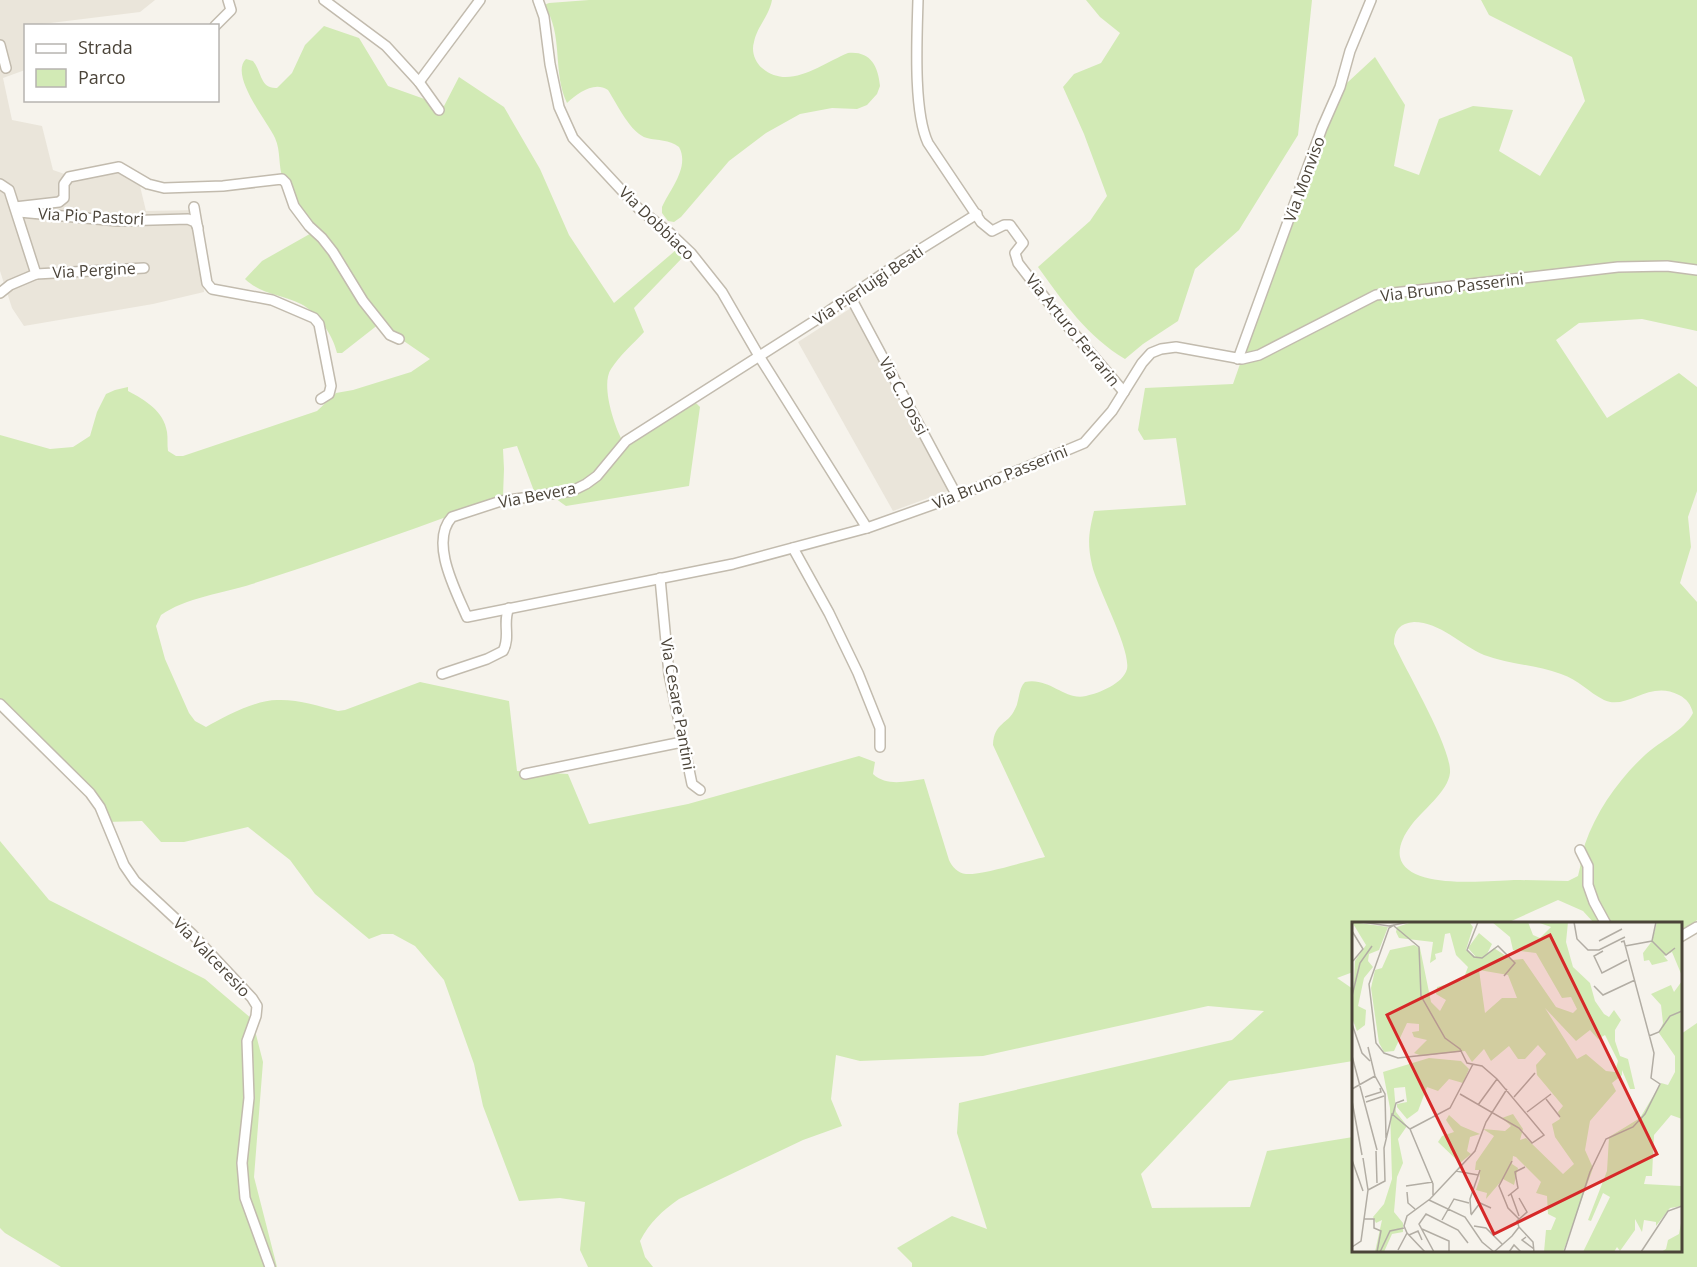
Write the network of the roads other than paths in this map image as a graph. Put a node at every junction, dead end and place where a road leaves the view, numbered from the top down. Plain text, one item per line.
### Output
1 (228, 0) edge
2 (324, 0) edge
3 (480, 0) edge
4 (538, 0) edge
5 (918, 0) edge
6 (1371, 0) edge
7 (216, 24) edge
8 (0, 45) edge
9 (6, 68) dead end
10 (419, 82) junction
11 (439, 110) dead end
12 (0, 184) edge
13 (194, 207) dead end
14 (16, 209) junction
15 (977, 214) junction
16 (198, 228) junction
17 (144, 268) dead end
18 (1697, 270) edge
19 (36, 274) junction
20 (0, 293) edge
21 (850, 296) junction
22 (399, 339) dead end
23 (759, 356) junction
24 (1238, 359) junction
25 (1124, 392) junction
26 (321, 399) dead end
27 (957, 496) junction
28 (867, 528) junction
29 (793, 548) junction
30 (660, 578) junction
31 (509, 608) junction
32 (467, 617) joint
33 (442, 674) dead end
34 (0, 704) edge
35 (682, 742) junction
36 (880, 747) dead end
37 (525, 774) dead end
38 (700, 790) dead end
39 (1580, 850) dead end
40 (1605, 922) edge
41 (1697, 927) edge
42 (1682, 936) edge
43 (270, 1267) edge

1 - 7 street
2 - 10 street
3 - 10 street
4 - 23 street, Via Dobbiaco
5 - 15 street, Via Arturo Ferrarin
6 - 24 street, Via Monviso
8 - 9 street
10 - 11 street
12 - 14 street, Via Pergine
13 - 16 street
14 - 16 street, Via Pio Pastori
14 - 19 street, Via Pergine
14 - 22 street
15 - 21 street, Via Pierluigi Beati
15 - 25 street, Via Arturo Ferrarin
16 - 26 street
17 - 19 street, Via Pergine
18 - 24 street, Via Bruno Passerini
19 - 20 street
21 - 23 street, Via Pierluigi Beati
21 - 27 street, Via C. Dossi
23 - 28 street, Via Dobbiaco
23 - 32 street, Via Bevera
24 - 25 street, Via Bruno Passerini
25 - 27 street, Via Bruno Passerini
27 - 28 street, Via Bruno Passerini
28 - 29 street, Via Bruno Passerini
29 - 30 street, Via Bruno Passerini
29 - 36 street
30 - 31 street, Via Bruno Passerini
30 - 35 street, Via Cesare Pantini
31 - 32 street, Via Bruno Passerini
31 - 33 street
34 - 43 street, Via Valceresio
35 - 37 street
35 - 38 street, Via Cesare Pantini
39 - 40 street
41 - 42 street

